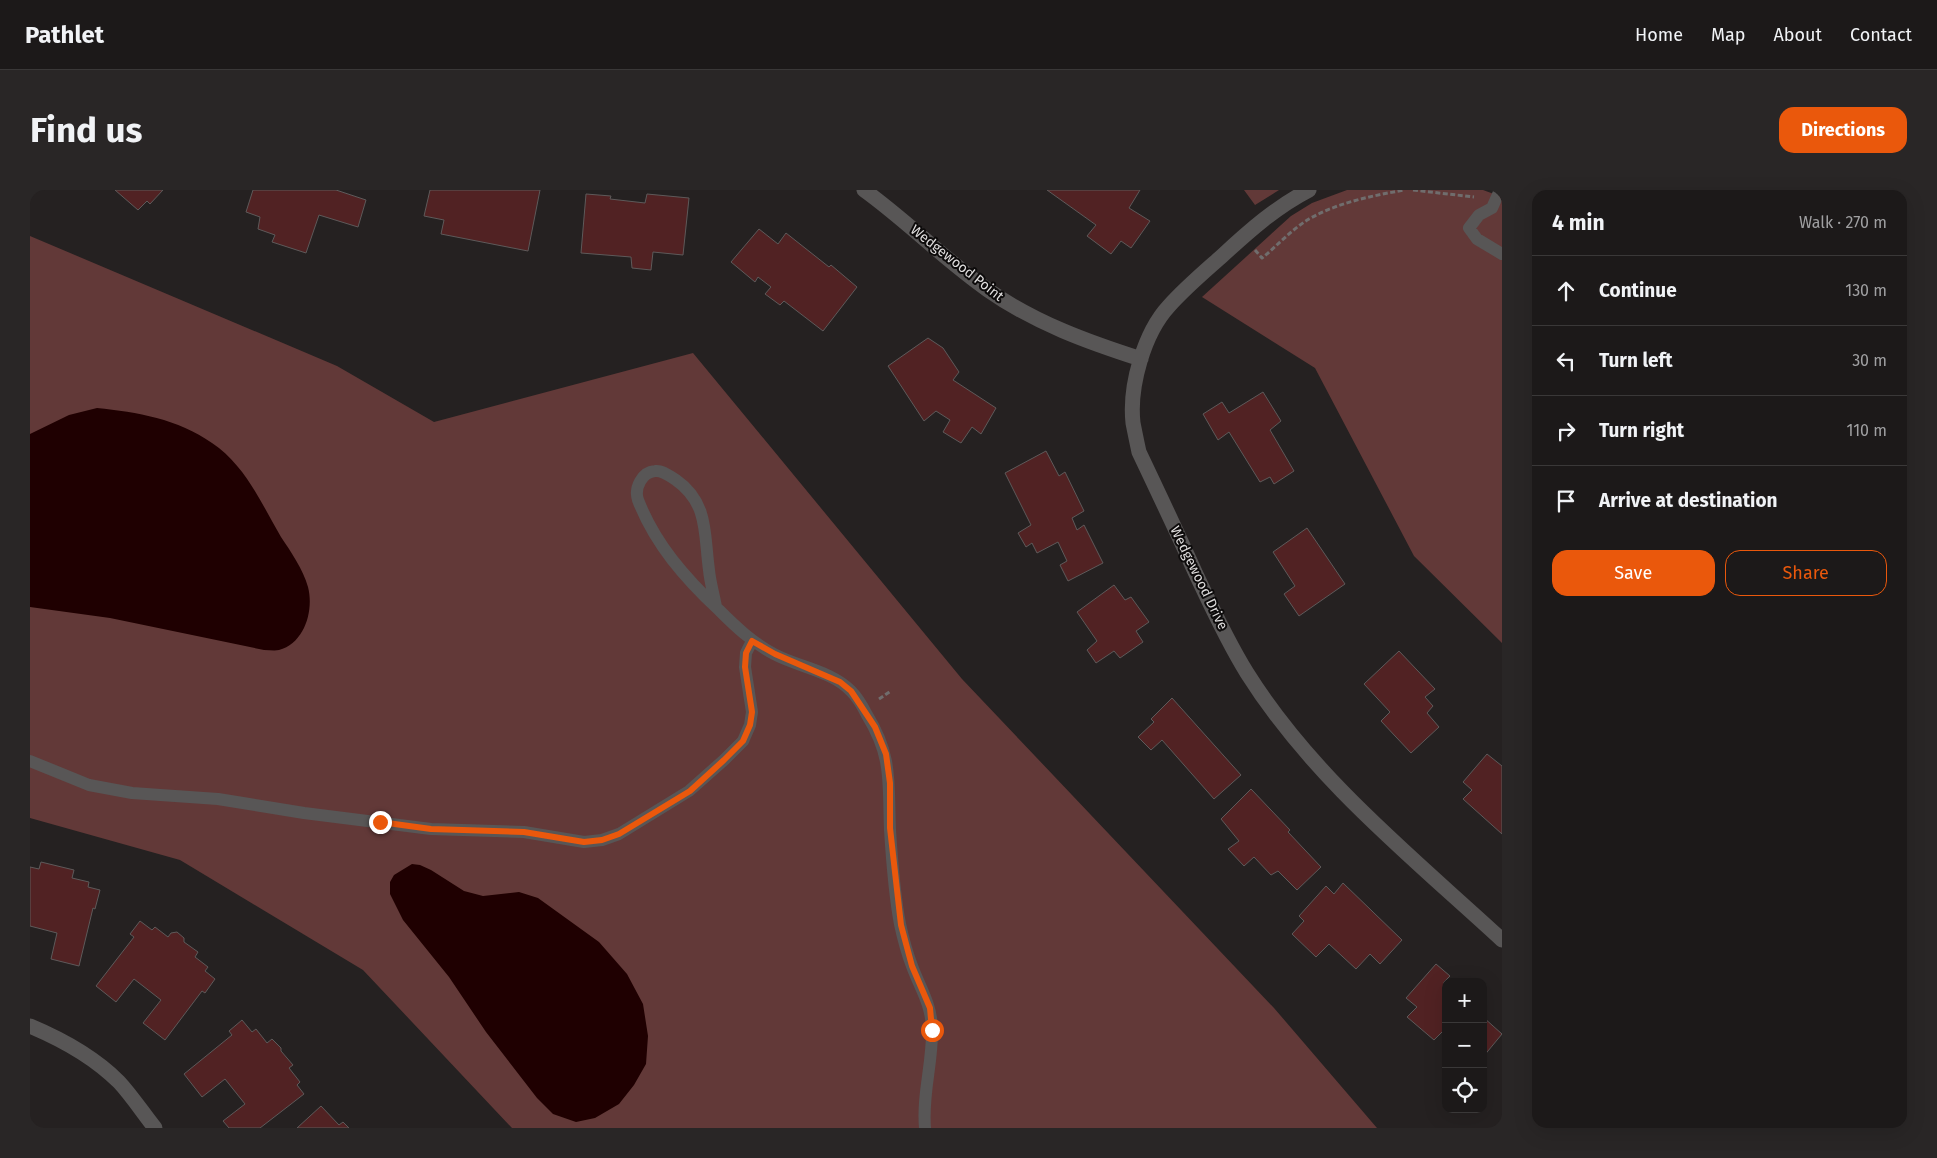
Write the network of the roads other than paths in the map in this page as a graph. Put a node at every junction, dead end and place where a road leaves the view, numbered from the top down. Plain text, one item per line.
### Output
1 (864, 190) edge
2 (1309, 190) edge
3 (1500, 190) edge
4 (1502, 254) edge
5 (1141, 359) junction
6 (716, 607) junction
7 (752, 641) junction
8 (30, 761) edge
9 (1502, 940) edge
10 (30, 1026) edge
11 (155, 1128) edge
12 (925, 1128) edge

1 - 5 street, Wedgewood Point
2 - 5 street, Wedgewood Drive
3 - 4 lane
5 - 9 street, Wedgewood Drive
6 - 6 lane
6 - 7 lane
7 - 8 lane
7 - 12 lane
10 - 11 street

